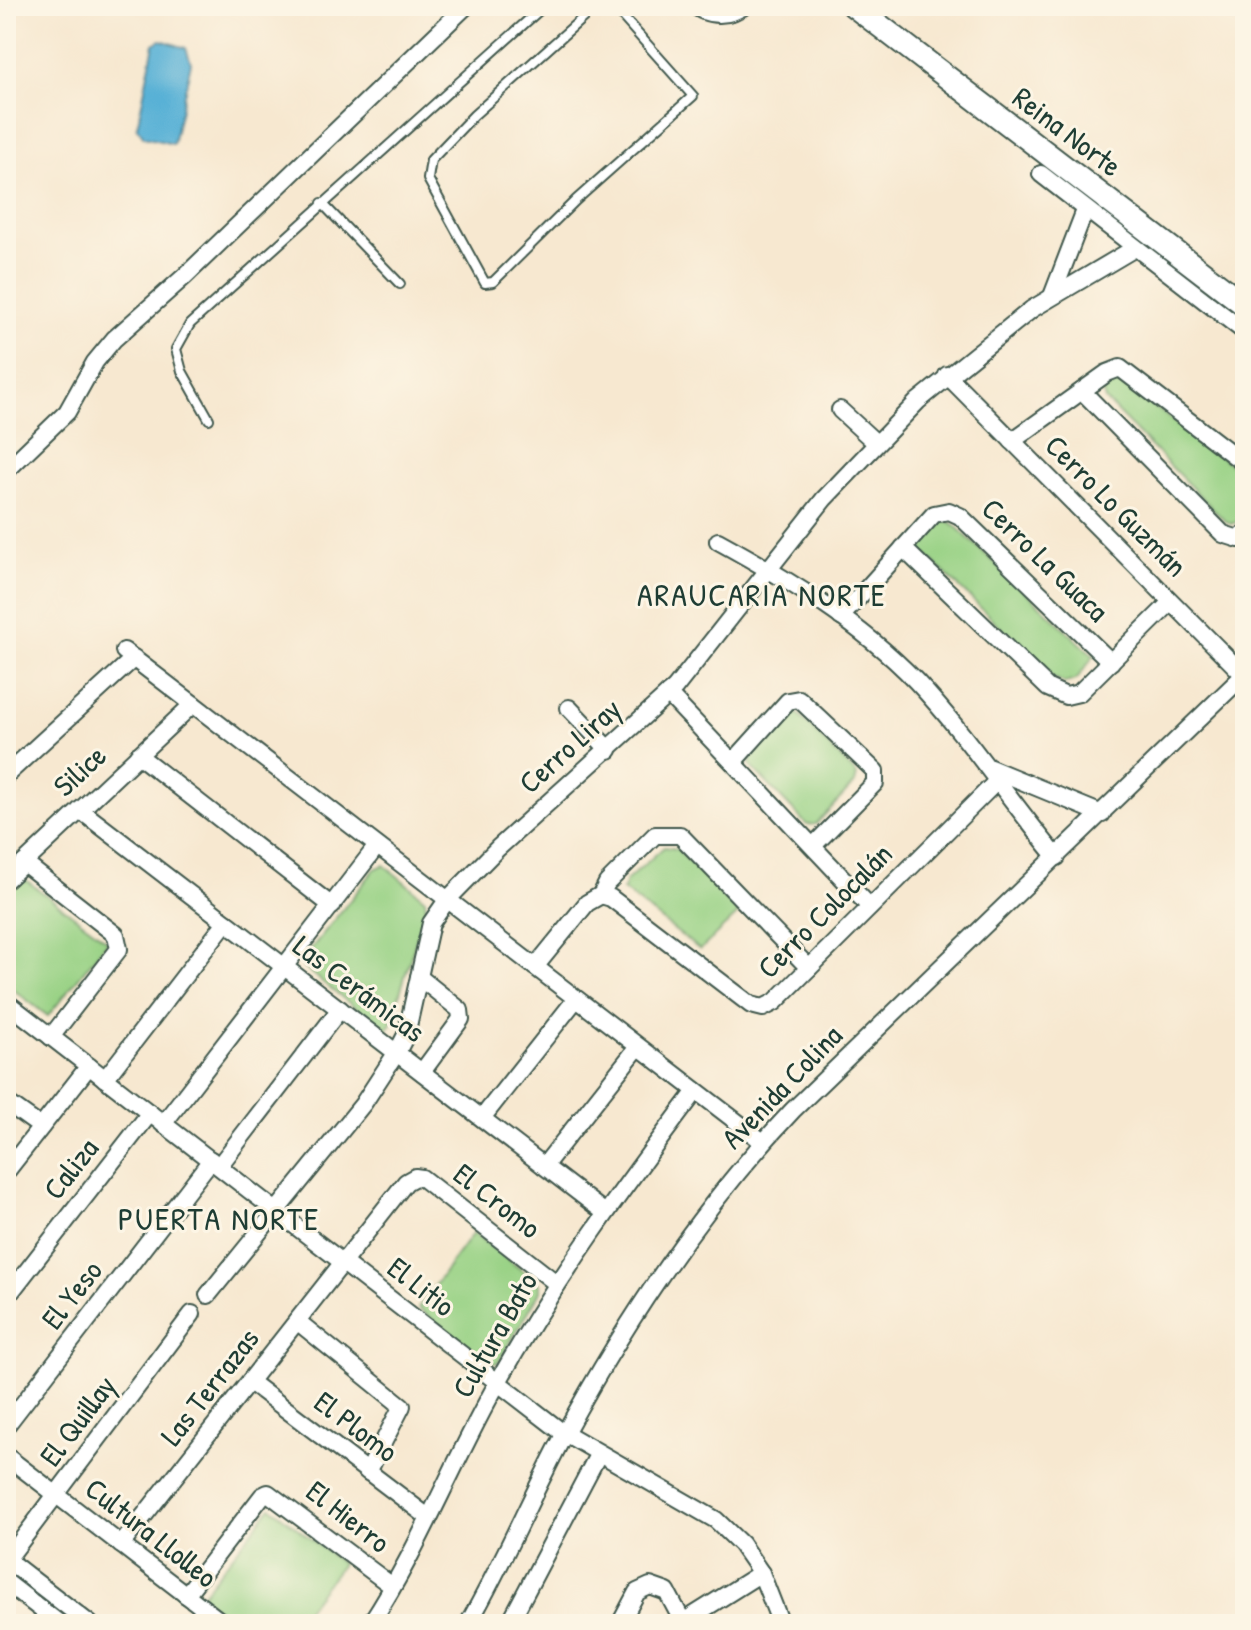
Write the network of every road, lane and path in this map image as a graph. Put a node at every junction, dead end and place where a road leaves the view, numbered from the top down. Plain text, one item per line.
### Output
1 (466, 6) edge
2 (544, 6) edge
3 (596, 6) edge
4 (613, 6) edge
5 (689, 6) edge
6 (751, 6) edge
7 (854, 6) edge
8 (1041, 174) dead end
9 (322, 203) junction
10 (1085, 210) junction
11 (1135, 248) junction
12 (400, 284) dead end
13 (1052, 296) junction
14 (1245, 305) edge
15 (1245, 332) edge
16 (947, 375) junction
17 (1082, 391) junction
18 (840, 410) dead end
19 (209, 419) dead end
20 (1012, 441) junction
21 (876, 443) junction
22 (1245, 464) edge
23 (6, 471) edge
24 (1245, 533) edge
25 (718, 541) dead end
26 (903, 548) junction
27 (769, 569) junction
28 (1171, 602) junction
29 (841, 617) junction
30 (1111, 662) junction
31 (1244, 675) edge
32 (668, 694) junction
33 (193, 704) junction
34 (569, 708) dead end
35 (609, 750) junction
36 (138, 755) junction
37 (733, 762) junction
38 (994, 774) junction
39 (6, 775) edge
40 (80, 810) junction
41 (1102, 814) junction
42 (377, 846) junction
43 (813, 846) junction
44 (1057, 857) junction
45 (24, 863) junction
46 (6, 880) edge
47 (601, 895) junction
48 (447, 900) junction
49 (332, 906) junction
50 (870, 907) junction
51 (226, 922) junction
52 (535, 967) junction
53 (285, 968) junction
54 (809, 968) junction
55 (419, 977) junction
56 (576, 999) junction
57 (6, 1002) edge
58 (340, 1009) junction
59 (51, 1037) junction
60 (638, 1047) junction
61 (397, 1052) junction
62 (89, 1066) junction
63 (422, 1072) junction
64 (105, 1079) junction
65 (696, 1091) junction
66 (6, 1102) edge
67 (156, 1118) junction
68 (482, 1118) junction
69 (41, 1127) junction
70 (763, 1142) junction
71 (215, 1163) junction
72 (544, 1166) junction
73 (6, 1172) edge
74 (275, 1210) junction
75 (604, 1212) junction
76 (343, 1262) junction
77 (556, 1283) junction
78 (208, 1295) dead end
79 (6, 1298) edge
80 (192, 1314) dead end
81 (297, 1321) junction
82 (250, 1382) junction
83 (498, 1382) junction
84 (6, 1426) edge
85 (565, 1433) junction
86 (599, 1453) junction
87 (6, 1456) edge
88 (368, 1472) junction
89 (57, 1496) junction
90 (428, 1517) junction
91 (121, 1545) junction
92 (6, 1560) edge
93 (761, 1573) junction
94 (6, 1582) edge
95 (392, 1586) junction
96 (186, 1595) junction
97 (683, 1623) edge
98 (60, 1624) edge
99 (90, 1624) edge
100 (224, 1624) edge
101 (370, 1624) edge
102 (468, 1624) edge
103 (509, 1624) edge
104 (620, 1624) edge
105 (781, 1624) edge

1 - 23 street
2 - 9 lane
3 - 4 lane
5 - 6 lane
7 - 14 street, Reina Norte
8 - 10 street, Reina Norte
9 - 12 lane
9 - 19 lane
10 - 11 street, Reina Norte
10 - 13 street
11 - 13 street, Cerro Liray
11 - 15 street, Reina Norte
13 - 16 street, Cerro Liray
16 - 20 street, Cerro Lo Guzmán
16 - 21 street, Cerro Liray
17 - 20 street
17 - 22 street
17 - 24 street
18 - 21 street
20 - 28 street, Cerro Lo Guzmán
21 - 27 street, Cerro Liray
25 - 27 street
26 - 29 street, Cerro La Guaca
26 - 30 street, Cerro La Guaca
26 - 30 street, Cerro La Guaca
27 - 29 street
27 - 32 street, Cerro Liray
28 - 30 street, Cerro La Guaca
28 - 31 street, Cerro Lo Guzmán
29 - 38 street
31 - 41 street, Avenida Colina
32 - 35 street, Cerro Liray
32 - 37 street
33 - 36 street, Silice
33 - 39 street
33 - 42 street
34 - 35 street
35 - 48 street, Cerro Liray
36 - 40 street, Silice
36 - 49 street
37 - 43 street
37 - 43 street
38 - 41 street
38 - 44 street
38 - 50 street, Cerro Colocalán
40 - 45 street, Silice
40 - 51 street, Las Cerámicas
41 - 44 street, Avenida Colina
42 - 48 street
42 - 49 street, Caliza
43 - 50 street
44 - 70 street, Avenida Colina
45 - 46 street, Silice
45 - 59 street
47 - 52 street
47 - 54 street, Cerro Colocalán
47 - 54 street
48 - 52 street
48 - 55 street, Cerro Liray
49 - 53 street, Caliza
50 - 54 street, Cerro Colocalán
51 - 53 street, Las Cerámicas
51 - 64 street
52 - 56 street
53 - 58 street, Las Cerámicas
53 - 67 street, Caliza
55 - 61 street, Cerro Liray
55 - 63 street
56 - 60 street
56 - 68 street
57 - 59 street, El Litio
58 - 61 street, Las Cerámicas
58 - 71 street, El Yeso
59 - 62 street, El Litio
60 - 65 street
60 - 72 street
61 - 63 street, Las Cerámicas
61 - 74 street, Cerro Liray
62 - 64 street, El Litio
62 - 69 street
63 - 68 street, Las Cerámicas
64 - 67 street, El Litio
65 - 70 street
65 - 75 street, Cultura Bato
66 - 69 street
67 - 71 street, El Litio
67 - 79 street, Caliza
68 - 72 street, Las Cerámicas
69 - 73 street
70 - 85 street, Avenida Colina
71 - 74 street, El Litio
71 - 84 street, El Yeso
72 - 75 street, Las Cerámicas
74 - 76 street, El Litio
74 - 78 street, Cerro Liray
75 - 77 street, Cultura Bato
76 - 77 street, El Cromo
76 - 81 street, Las Terrazas
76 - 83 street, El Litio
77 - 83 street, Cultura Bato
80 - 89 street, El Quillay
81 - 82 street, Las Terrazas
81 - 88 street
82 - 88 street, El Plomo
82 - 91 street, Las Terrazas
83 - 85 street, El Litio
83 - 90 street, Cultura Bato
85 - 86 street, El Litio
85 - 102 street, Avenida Colina
86 - 93 street, El Litio
86 - 103 street
87 - 89 street, Cultura Llolleo
88 - 90 street, El Plomo
89 - 91 street, Cultura Llolleo
89 - 92 street, El Quillay
90 - 95 street, Cultura Bato
91 - 96 street, Cultura Llolleo
92 - 99 street
93 - 97 street
93 - 105 street, El Litio
94 - 98 street
95 - 96 street, El Hierro
95 - 101 street, Cultura Bato
96 - 100 street, Cultura Llolleo
97 - 104 street

